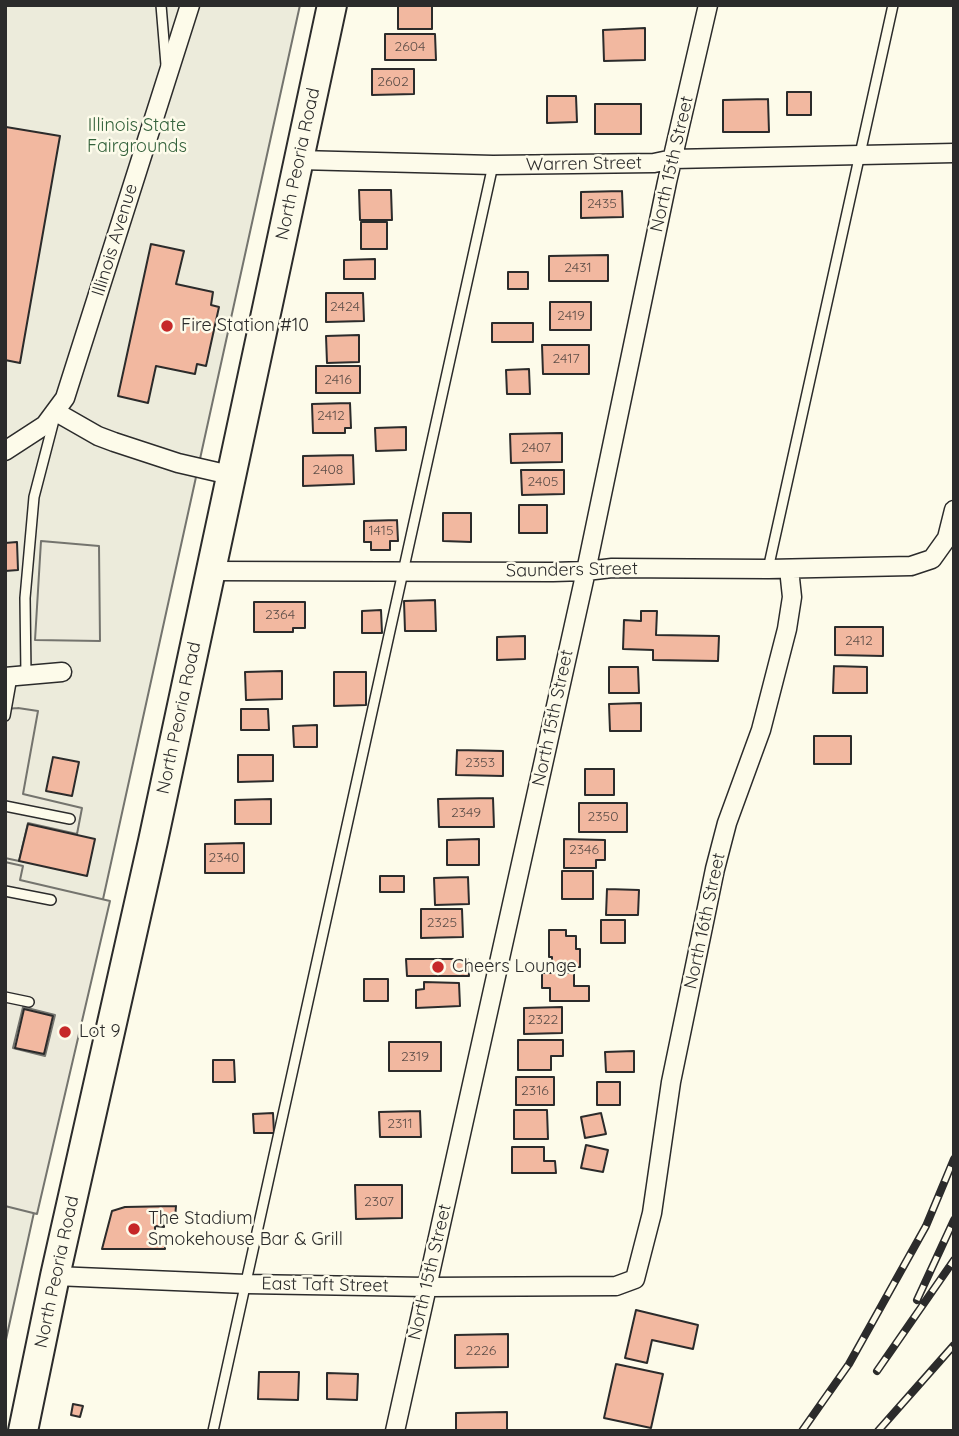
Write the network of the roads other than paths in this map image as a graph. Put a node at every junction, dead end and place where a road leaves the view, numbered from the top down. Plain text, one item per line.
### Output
1 (161, 5) edge
2 (190, 5) edge
3 (332, 5) edge
4 (708, 5) edge
5 (893, 5) edge
6 (167, 74) junction
7 (954, 153) edge
8 (860, 156) junction
9 (673, 159) junction
10 (299, 160) junction
11 (492, 165) junction
12 (56, 412) junction
13 (5, 450) edge
14 (230, 475) junction
15 (954, 510) edge
16 (768, 569) junction
17 (789, 569) junction
18 (211, 572) junction
19 (402, 572) junction
20 (586, 572) junction
21 (62, 672) dead end
22 (15, 677) edge
23 (5, 716) edge
24 (5, 806) edge
25 (70, 819) dead end
26 (5, 891) edge
27 (51, 900) dead end
28 (5, 997) edge
29 (29, 1002) dead end
30 (55, 1276) junction
31 (635, 1279) joint
32 (246, 1284) junction
33 (426, 1287) junction
34 (23, 1431) edge
35 (213, 1431) edge
36 (395, 1431) edge

1 - 6 lane
2 - 6 street, Illinois Avenue
3 - 10 main road, North Peoria Road
4 - 9 street, North 15th Street
5 - 8 lane
6 - 12 street, Illinois Avenue
7 - 8 street, Warren Street
8 - 9 street, Warren Street
8 - 16 lane
9 - 11 street, Warren Street
9 - 20 street, North 15th Street
10 - 11 street, Warren Street
10 - 14 main road, North Peoria Road
11 - 19 lane
12 - 13 street, Illinois Avenue
12 - 14 street
12 - 22 lane
14 - 18 main road, North Peoria Road
15 - 17 street, Saunders Street
16 - 17 street, Saunders Street
16 - 20 street, Saunders Street
17 - 31 street, North 16th Street
18 - 19 street, Saunders Street
18 - 30 main road, North Peoria Road
19 - 20 street, Saunders Street
19 - 32 lane
20 - 33 street, North 15th Street
21 - 22 street
22 - 23 lane
24 - 25 lane
26 - 27 lane
28 - 29 lane
30 - 32 street, East Taft Street
30 - 34 main road, North Peoria Road
31 - 33 street, East Taft Street
32 - 33 street, East Taft Street
32 - 35 lane
33 - 36 street, North 15th Street

